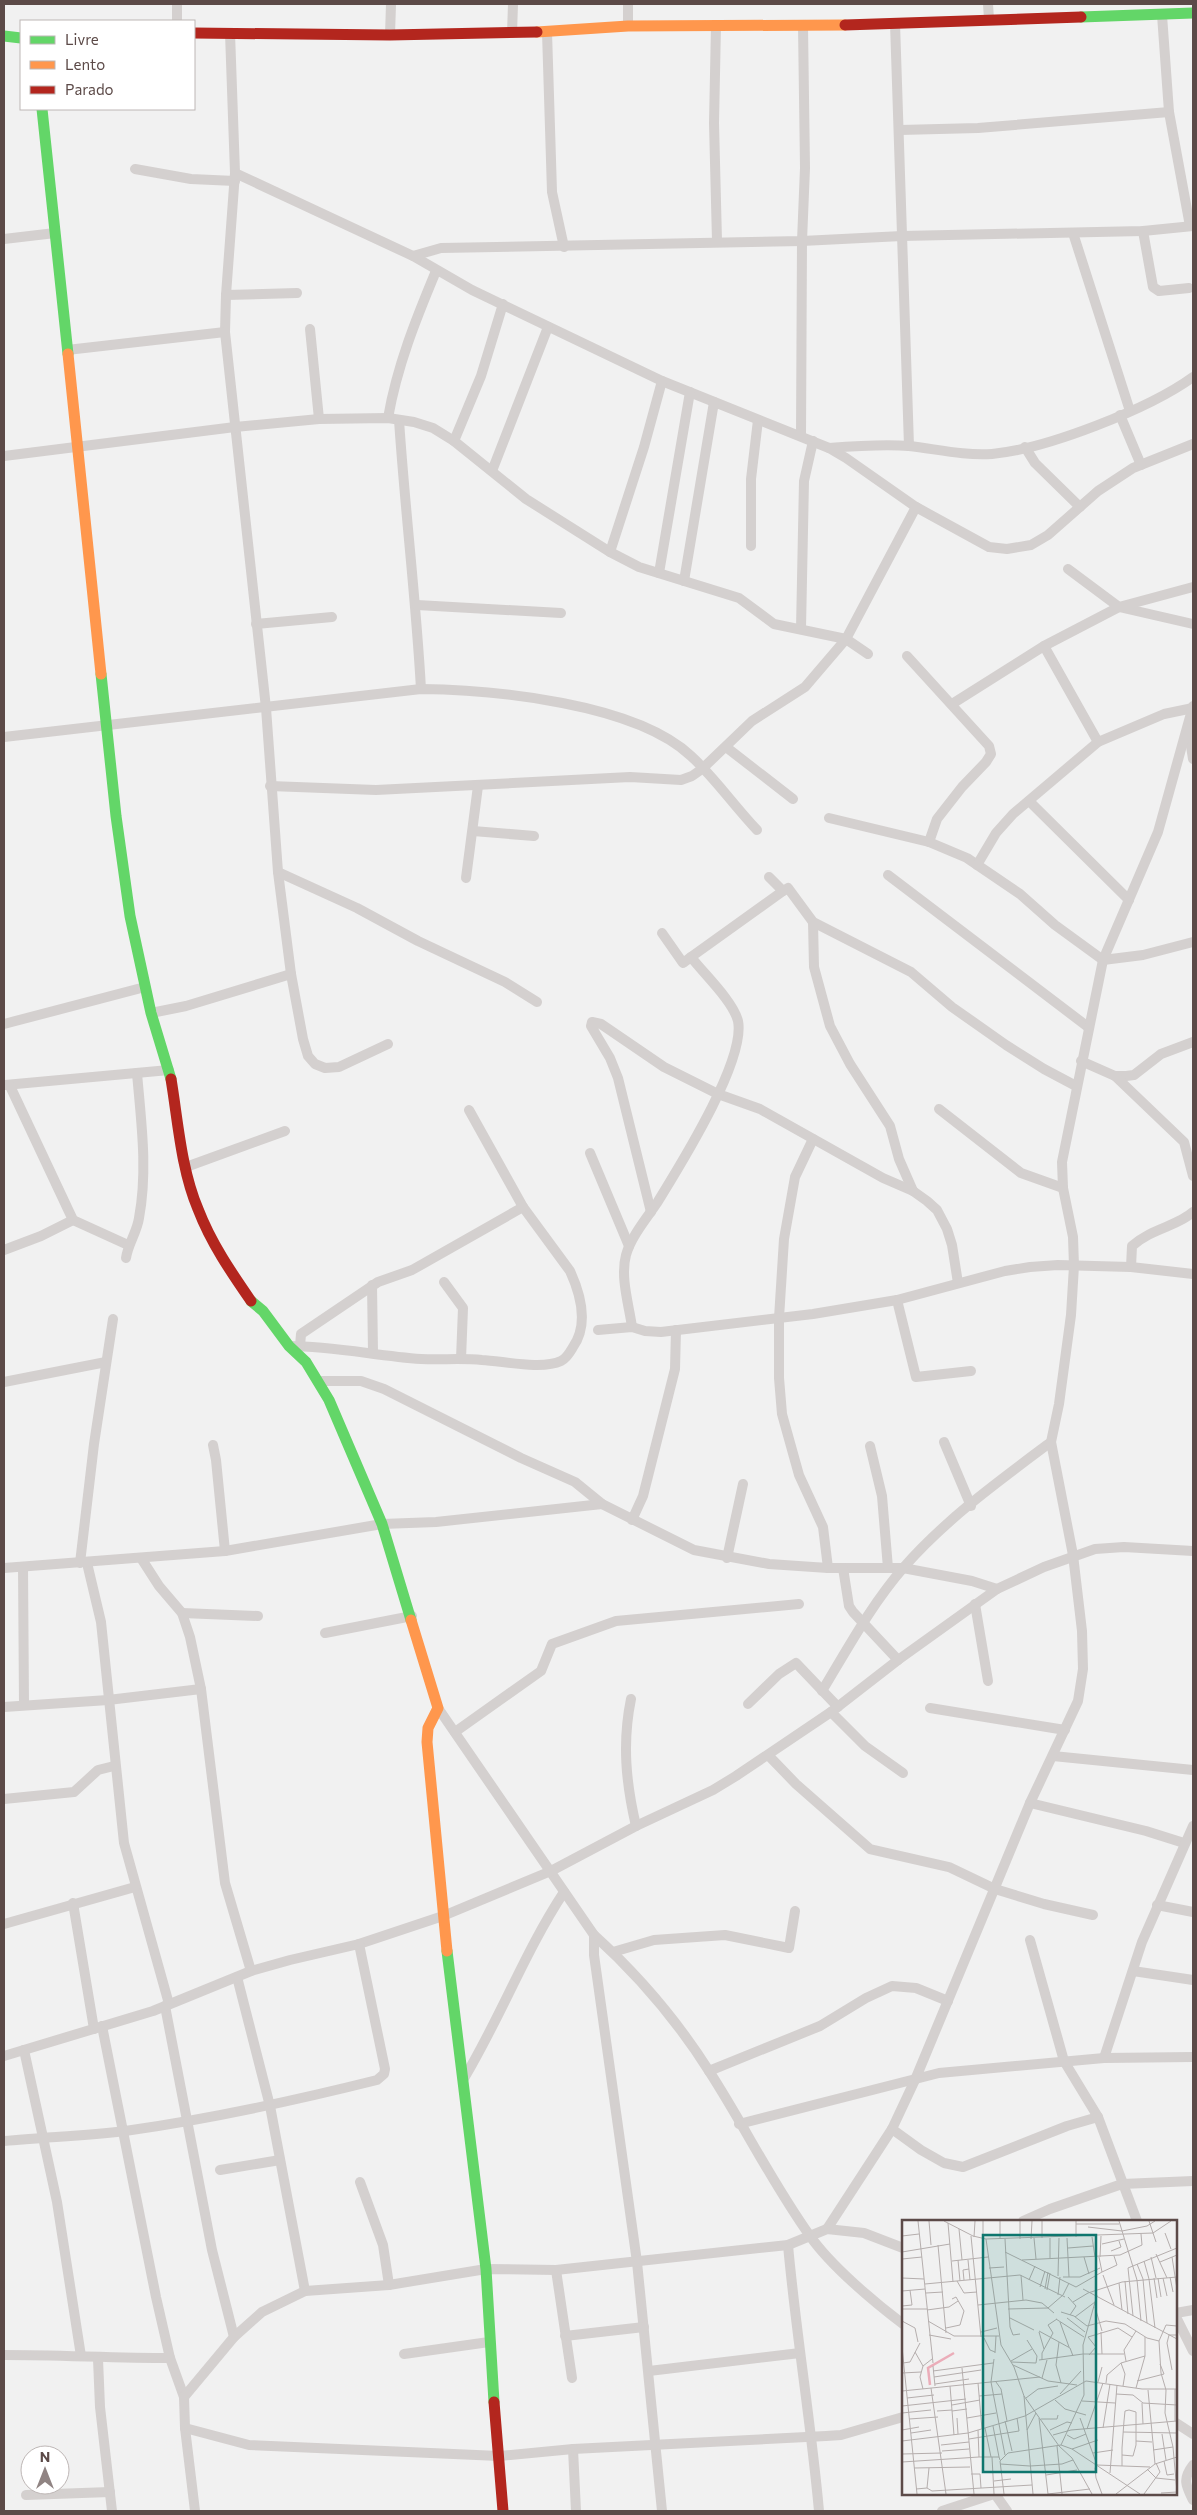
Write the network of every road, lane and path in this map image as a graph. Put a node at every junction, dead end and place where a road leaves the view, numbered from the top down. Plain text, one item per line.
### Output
1 (177, 4) edge
2 (391, 4) edge
3 (513, 4) edge
4 (628, 4) edge
5 (988, 4) edge
6 (1114, 9) edge
7 (1193, 13) edge
8 (1162, 14) junction
9 (989, 19) junction
10 (177, 20) edge
11 (895, 24) junction
12 (716, 25) junction
13 (628, 26) junction
14 (803, 26) junction
15 (512, 32) junction
16 (547, 32) junction
17 (195, 33) edge
18 (230, 33) junction
19 (390, 35) junction
20 (4, 36) edge
21 (20, 38) edge
22 (42, 110) edge
23 (1169, 112) junction
24 (900, 130) junction
25 (136, 169) dead end
26 (235, 177) junction
27 (1192, 226) edge
28 (1143, 231) junction
29 (55, 233) junction
30 (1073, 233) junction
31 (902, 236) junction
32 (4, 239) edge
33 (717, 242) junction
34 (802, 242) junction
35 (564, 247) junction
36 (413, 256) junction
37 (436, 271) junction
38 (1188, 288) dead end
39 (297, 293) dead end
40 (226, 295) junction
41 (503, 304) junction
42 (548, 327) junction
43 (310, 329) dead end
44 (226, 332) junction
45 (67, 350) junction
46 (1193, 377) edge
47 (662, 381) junction
48 (690, 392) junction
49 (714, 402) junction
50 (1125, 413) junction
51 (388, 418) junction
52 (319, 419) junction
53 (399, 420) junction
54 (758, 420) junction
55 (235, 427) junction
56 (801, 436) junction
57 (454, 441) junction
58 (813, 441) junction
59 (1193, 444) edge
60 (77, 446) junction
61 (909, 446) junction
62 (1025, 447) junction
63 (829, 448) junction
64 (4, 456) edge
65 (1141, 465) junction
66 (492, 471) junction
67 (916, 507) junction
68 (1080, 507) junction
69 (751, 546) dead end
70 (610, 552) junction
71 (1068, 569) dead end
72 (659, 573) junction
73 (684, 581) junction
74 (1193, 587) edge
75 (417, 604) junction
76 (1120, 607) junction
77 (561, 614) dead end
78 (332, 617) dead end
79 (256, 624) junction
80 (1193, 624) edge
81 (801, 629) junction
82 (846, 638) junction
83 (1044, 646) junction
84 (868, 654) dead end
85 (907, 656) dead end
86 (421, 688) junction
87 (952, 704) junction
88 (1193, 707) edge
89 (266, 708) junction
90 (1188, 724) junction
91 (105, 726) junction
92 (4, 738) edge
93 (1098, 742) junction
94 (726, 747) junction
95 (1193, 760) edge
96 (702, 769) junction
97 (270, 786) junction
98 (478, 786) junction
99 (793, 799) dead end
100 (1028, 801) junction
101 (829, 818) dead end
102 (757, 830) dead end
103 (473, 831) junction
104 (534, 836) dead end
105 (929, 842) junction
106 (977, 865) junction
107 (278, 872) junction
108 (888, 875) dead end
109 (769, 877) dead end
110 (466, 878) dead end
111 (782, 891) junction
112 (1129, 900) junction
113 (813, 922) junction
114 (662, 933) dead end
115 (1193, 942) edge
116 (691, 957) junction
117 (1103, 960) junction
118 (291, 974) junction
119 (146, 987) junction
120 (537, 1002) dead end
121 (151, 1013) junction
122 (4, 1024) edge
123 (1088, 1027) junction
124 (1193, 1042) edge
125 (388, 1044) dead end
126 (1081, 1061) junction
127 (168, 1070) junction
128 (137, 1073) junction
129 (1116, 1076) junction
130 (7, 1085) edge
131 (1076, 1086) junction
132 (718, 1094) junction
133 (939, 1109) dead end
134 (469, 1110) dead end
135 (285, 1131) dead end
136 (813, 1139) junction
137 (590, 1153) dead end
138 (186, 1167) junction
139 (1193, 1176) edge
140 (1064, 1188) junction
141 (913, 1191) junction
142 (523, 1207) junction
143 (651, 1212) junction
144 (1193, 1212) edge
145 (73, 1220) junction
146 (128, 1245) junction
147 (629, 1246) junction
148 (4, 1250) edge
149 (126, 1258) dead end
150 (1074, 1266) junction
151 (1131, 1267) junction
152 (1193, 1274) edge
153 (444, 1282) dead end
154 (958, 1283) junction
155 (372, 1286) junction
156 (897, 1300) junction
157 (779, 1318) junction
158 (113, 1319) dead end
159 (632, 1327) junction
160 (598, 1330) dead end
161 (676, 1330) junction
162 (295, 1346) junction
163 (373, 1352) junction
164 (461, 1359) junction
165 (106, 1362) junction
166 (971, 1371) dead end
167 (320, 1381) junction
168 (4, 1382) edge
169 (944, 1442) dead end
170 (1051, 1442) junction
171 (213, 1445) dead end
172 (870, 1446) dead end
173 (743, 1484) dead end
174 (602, 1504) junction
175 (971, 1506) junction
176 (632, 1520) junction
177 (382, 1524) junction
178 (225, 1551) junction
179 (1193, 1551) edge
180 (1073, 1555) junction
181 (141, 1558) junction
182 (727, 1558) junction
183 (83, 1563) junction
184 (23, 1567) junction
185 (4, 1568) edge
186 (828, 1568) junction
187 (843, 1568) junction
188 (888, 1568) junction
189 (904, 1568) junction
190 (997, 1589) junction
191 (800, 1604) dead end
192 (975, 1604) junction
193 (182, 1613) junction
194 (258, 1616) dead end
195 (412, 1616) junction
196 (862, 1624) junction
197 (325, 1633) dead end
198 (898, 1660) junction
199 (988, 1681) dead end
200 (201, 1689) junction
201 (822, 1691) junction
202 (631, 1699) dead end
203 (108, 1700) junction
204 (24, 1704) junction
205 (748, 1704) dead end
206 (4, 1707) edge
207 (438, 1708) junction
208 (930, 1708) dead end
209 (834, 1710) junction
210 (1065, 1730) junction
211 (455, 1732) junction
212 (768, 1756) junction
213 (1053, 1756) junction
214 (114, 1766) junction
215 (1193, 1770) edge
216 (903, 1774) dead end
217 (4, 1798) edge
218 (1030, 1803) junction
219 (636, 1826) junction
220 (1193, 1828) edge
221 (1184, 1843) junction
222 (551, 1871) junction
223 (135, 1887) junction
224 (995, 1889) junction
225 (564, 1892) junction
226 (73, 1903) junction
227 (1157, 1905) junction
228 (795, 1911) dead end
229 (1193, 1912) edge
230 (1093, 1915) dead end
231 (443, 1916) junction
232 (4, 1924) edge
233 (594, 1935) junction
234 (1030, 1940) dead end
235 (359, 1944) junction
236 (613, 1952) junction
237 (251, 1971) junction
238 (1133, 1971) junction
239 (237, 1977) junction
240 (1193, 1980) edge
241 (948, 2001) junction
242 (167, 2005) junction
243 (98, 2028) junction
244 (24, 2050) junction
245 (4, 2056) edge
246 (1193, 2057) edge
247 (1104, 2058) junction
248 (1064, 2061) junction
249 (709, 2070) junction
250 (463, 2080) junction
251 (915, 2080) junction
252 (270, 2106) junction
253 (1098, 2117) junction
254 (188, 2121) junction
255 (739, 2124) junction
256 (892, 2129) junction
257 (122, 2131) junction
258 (42, 2138) junction
259 (4, 2141) edge
260 (280, 2160) junction
261 (220, 2170) dead end
262 (1193, 2181) edge
263 (360, 2182) dead end
264 (1122, 2184) junction
265 (1025, 2220) edge
266 (1137, 2220) edge
267 (827, 2229) junction
268 (810, 2237) junction
269 (788, 2245) junction
270 (902, 2248) edge
271 (637, 2262) junction
272 (486, 2269) junction
273 (556, 2270) junction
274 (389, 2285) junction
275 (304, 2292) junction
276 (1193, 2310) edge
277 (1177, 2315) edge
278 (1177, 2317) edge
279 (902, 2323) edge
280 (644, 2327) junction
281 (564, 2336) junction
282 (234, 2337) junction
283 (489, 2342) junction
284 (1193, 2351) edge
285 (800, 2353) junction
286 (404, 2354) dead end
287 (4, 2355) edge
288 (81, 2356) junction
289 (170, 2358) junction
290 (98, 2359) junction
291 (649, 2371) junction
292 (572, 2378) dead end
293 (184, 2397) junction
294 (902, 2417) edge
295 (1177, 2424) edge
296 (185, 2428) junction
297 (1193, 2434) edge
298 (812, 2437) junction
299 (655, 2444) junction
300 (573, 2449) junction
301 (499, 2456) junction
302 (1193, 2465) edge
303 (110, 2492) junction
304 (70, 2493) edge
305 (992, 2495) edge
306 (996, 2495) edge
307 (1193, 2500) edge
308 (112, 2511) edge
309 (196, 2511) edge
310 (504, 2511) edge
311 (576, 2511) edge
312 (662, 2511) edge
313 (819, 2511) edge
314 (944, 2511) edge
315 (1008, 2511) edge

1 - 10 street
2 - 19 street
3 - 15 street
4 - 13 street
5 - 9 street
6 - 8 street
6 - 9 street
7 - 8 street
8 - 23 street
9 - 11 street
11 - 14 street
11 - 24 street
12 - 13 street
12 - 14 street
12 - 33 street
13 - 16 street
14 - 34 street
15 - 16 street
15 - 19 street
16 - 35 street
17 - 18 street
18 - 19 street
18 - 26 street
20 - 21 street
22 - 29 street
23 - 24 street
23 - 27 street
24 - 31 street
25 - 26 street
26 - 36 street
26 - 40 street
27 - 28 street
28 - 30 street
28 - 38 street
29 - 32 street
29 - 45 street
30 - 31 street
30 - 50 street
31 - 34 street
31 - 61 street
33 - 34 street
33 - 35 street
34 - 56 street
35 - 36 street
36 - 37 street
37 - 41 street
37 - 51 street
39 - 40 street
40 - 44 street
41 - 42 street
41 - 57 street
42 - 47 street
42 - 66 street
43 - 52 street
44 - 45 street
44 - 55 street
45 - 60 street
46 - 50 street
47 - 48 street
47 - 70 street
48 - 49 street
48 - 72 street
49 - 54 street
49 - 73 street
50 - 62 street
50 - 65 street
51 - 52 street
51 - 53 street
52 - 55 street
53 - 57 street
53 - 75 street
54 - 56 street
54 - 69 street
55 - 60 street
55 - 79 street
56 - 58 street
57 - 66 street
58 - 63 street
58 - 81 street
59 - 65 street
60 - 64 street
60 - 91 street
61 - 62 street
61 - 63 street
62 - 68 street
63 - 67 street
65 - 68 street
66 - 70 street
67 - 68 street
67 - 82 street
70 - 72 street
71 - 76 street
72 - 73 street
73 - 81 street
74 - 76 street
75 - 77 street
75 - 86 street
76 - 80 street
76 - 83 street
78 - 79 street
79 - 89 street
81 - 82 street
82 - 84 street
82 - 94 street
83 - 87 street
83 - 93 street
85 - 87 street
86 - 89 street
86 - 96 street
87 - 105 street
88 - 90 street
88 - 93 street
89 - 91 street
89 - 97 street
90 - 95 street
90 - 112 street
91 - 92 street
91 - 119 street
93 - 100 street
94 - 96 street
94 - 99 street
96 - 98 street
96 - 102 street
97 - 98 street
97 - 107 street
98 - 103 street
100 - 106 street
100 - 112 street
101 - 105 street
103 - 104 street
103 - 110 street
105 - 106 street
106 - 117 street
107 - 118 street
107 - 120 street
108 - 123 street
109 - 111 street
111 - 113 street
111 - 116 street
112 - 117 street
113 - 131 street
113 - 141 street
114 - 116 street
115 - 117 street
116 - 132 street
117 - 123 street
118 - 121 street
118 - 125 street
119 - 121 street
119 - 122 street
121 - 127 street
123 - 126 street
124 - 129 street
126 - 129 street
126 - 131 street
127 - 128 street
127 - 138 street
128 - 130 street
128 - 146 street
129 - 139 street
130 - 145 street
131 - 140 street
132 - 136 street
132 - 143 street
132 - 143 street
133 - 140 street
134 - 142 street
135 - 138 street
136 - 141 street
136 - 157 street
137 - 147 street
138 - 162 street
140 - 150 street
141 - 154 street
142 - 155 street
142 - 164 street
143 - 147 street
144 - 151 street
145 - 146 street
145 - 148 street
146 - 149 street
147 - 159 street
150 - 151 street
150 - 154 street
150 - 170 street
151 - 152 street
153 - 164 street
154 - 156 street
155 - 162 street
155 - 163 street
156 - 157 street
156 - 166 street
157 - 161 street
157 - 186 street
158 - 165 street
159 - 160 street
159 - 161 street
161 - 176 street
162 - 163 street
162 - 167 street
163 - 164 street
165 - 168 street
165 - 183 street
167 - 174 street
167 - 177 street
169 - 175 street
170 - 175 street
170 - 180 street
171 - 178 street
172 - 188 street
173 - 182 street
174 - 176 street
174 - 177 street
175 - 189 street
176 - 182 street
177 - 178 street
177 - 195 street
178 - 181 street
179 - 180 street
180 - 190 street
180 - 210 street
181 - 183 street
181 - 193 street
182 - 186 street
183 - 184 street
183 - 203 street
184 - 185 street
184 - 204 street
186 - 187 street
187 - 188 street
187 - 196 street
188 - 189 street
189 - 190 street
189 - 196 street
190 - 192 street
191 - 211 street
192 - 198 street
192 - 199 street
193 - 194 street
193 - 200 street
195 - 197 street
195 - 207 street
196 - 198 street
196 - 201 street
198 - 209 street
200 - 203 street
200 - 237 street
201 - 205 street
201 - 209 street
202 - 219 street
203 - 204 street
203 - 214 street
204 - 206 street
207 - 211 street
207 - 231 street
208 - 210 street
209 - 212 street
209 - 216 street
210 - 213 street
211 - 222 street
212 - 219 street
212 - 224 street
213 - 215 street
213 - 218 street
214 - 217 street
214 - 223 street
218 - 221 street
218 - 224 street
219 - 222 street
220 - 221 street
221 - 227 street
222 - 225 street
222 - 231 street
223 - 226 street
223 - 242 street
224 - 230 street
224 - 241 street
225 - 233 street
225 - 250 street
226 - 232 street
226 - 243 street
227 - 229 street
227 - 238 street
228 - 236 street
231 - 235 street
231 - 250 street
233 - 236 street
233 - 271 street
234 - 248 street
235 - 237 street
235 - 252 street
236 - 249 street
237 - 239 street
238 - 240 street
238 - 247 street
239 - 242 street
239 - 252 street
241 - 249 street
241 - 251 street
242 - 243 street
242 - 254 street
243 - 244 street
243 - 257 street
244 - 245 street
244 - 258 street
246 - 247 street
247 - 248 street
248 - 251 street
248 - 253 street
249 - 255 street
250 - 272 street
251 - 255 street
251 - 256 street
252 - 254 street
252 - 260 street
253 - 256 street
253 - 264 street
254 - 257 street
254 - 282 street
255 - 268 street
256 - 267 street
257 - 258 street
257 - 289 street
258 - 259 street
258 - 288 street
260 - 261 street
260 - 275 street
262 - 264 street
263 - 274 street
264 - 265 street
264 - 266 street
267 - 268 street
267 - 270 street
268 - 269 street
268 - 279 street
269 - 271 street
269 - 285 street
271 - 273 street
271 - 280 street
272 - 273 street
272 - 274 street
272 - 283 street
273 - 281 street
274 - 275 street
275 - 282 street
276 - 277 street
278 - 284 street
280 - 281 street
280 - 291 street
281 - 292 street
282 - 293 street
283 - 286 street
283 - 301 street
285 - 291 street
285 - 298 street
287 - 288 street
288 - 290 street
289 - 290 street
289 - 293 street
290 - 303 street
291 - 299 street
293 - 296 street
294 - 298 street
295 - 297 street
296 - 301 street
296 - 309 street
298 - 299 street
298 - 313 street
299 - 300 street
299 - 312 street
300 - 301 street
300 - 311 street
301 - 310 street
302 - 307 street
303 - 304 street
303 - 308 street
305 - 314 street
306 - 315 street

